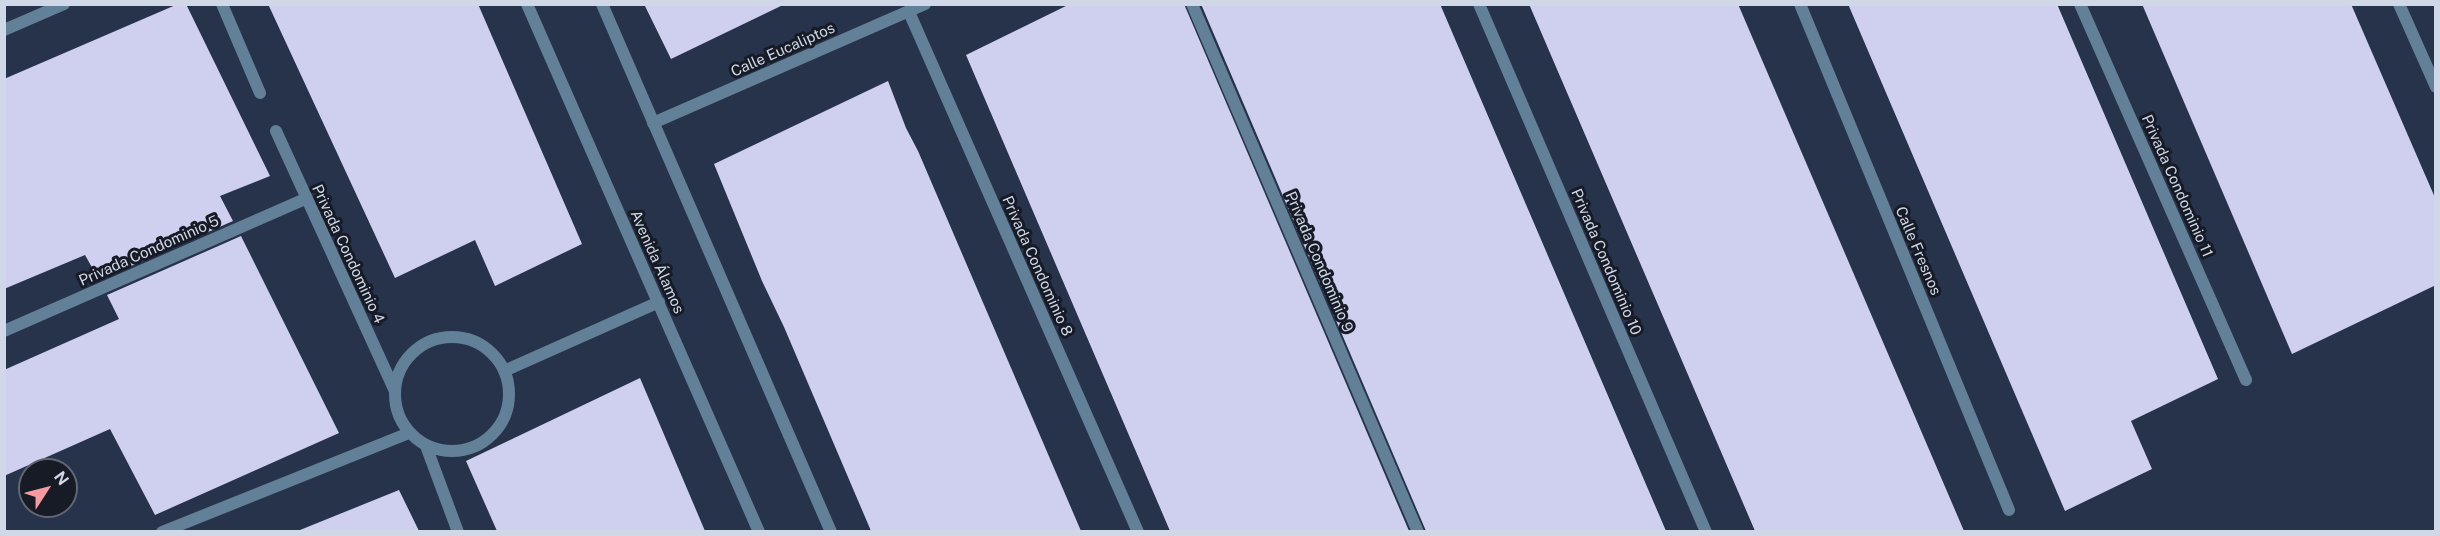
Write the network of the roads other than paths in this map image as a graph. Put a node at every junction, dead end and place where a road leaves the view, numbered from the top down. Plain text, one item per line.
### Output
1 (64, 4) edge
2 (222, 4) edge
3 (527, 4) edge
4 (602, 4) edge
5 (925, 4) edge
6 (1192, 4) edge
7 (1479, 4) edge
8 (1800, 4) edge
9 (2080, 4) edge
10 (2398, 4) edge
11 (909, 12) junction
12 (4, 30) edge
13 (2436, 87) edge
14 (260, 93) dead end
15 (653, 123) junction
16 (276, 131) dead end
17 (305, 199) junction
18 (659, 302) junction
19 (4, 331) edge
20 (504, 371) junction
21 (2246, 380) dead end
22 (394, 390) junction
23 (409, 433) junction
24 (426, 446) junction
25 (2009, 510) dead end
26 (162, 531) edge
27 (458, 531) edge
28 (759, 531) edge
29 (831, 531) edge
30 (1138, 531) edge
31 (1418, 531) edge
32 (1706, 531) edge

1 - 12 street
2 - 14 street
3 - 18 street, Avenida Álamos
4 - 15 street
5 - 11 street, Calle Eucaliptos
6 - 31 street, Privada Condominio 9
7 - 32 street, Privada Condominio 10
8 - 25 street, Calle Fresnos
9 - 21 street, Privada Condominio 11
10 - 13 street
11 - 15 street, Calle Eucaliptos
11 - 30 street, Privada Condominio 8
15 - 29 street
16 - 17 street, Privada Condominio 4
17 - 19 street, Privada Condominio 5
17 - 22 street, Privada Condominio 4
18 - 20 street
18 - 28 street, Avenida Álamos
20 - 22 street
20 - 24 street
22 - 23 street
23 - 24 street
23 - 26 street
24 - 27 street

